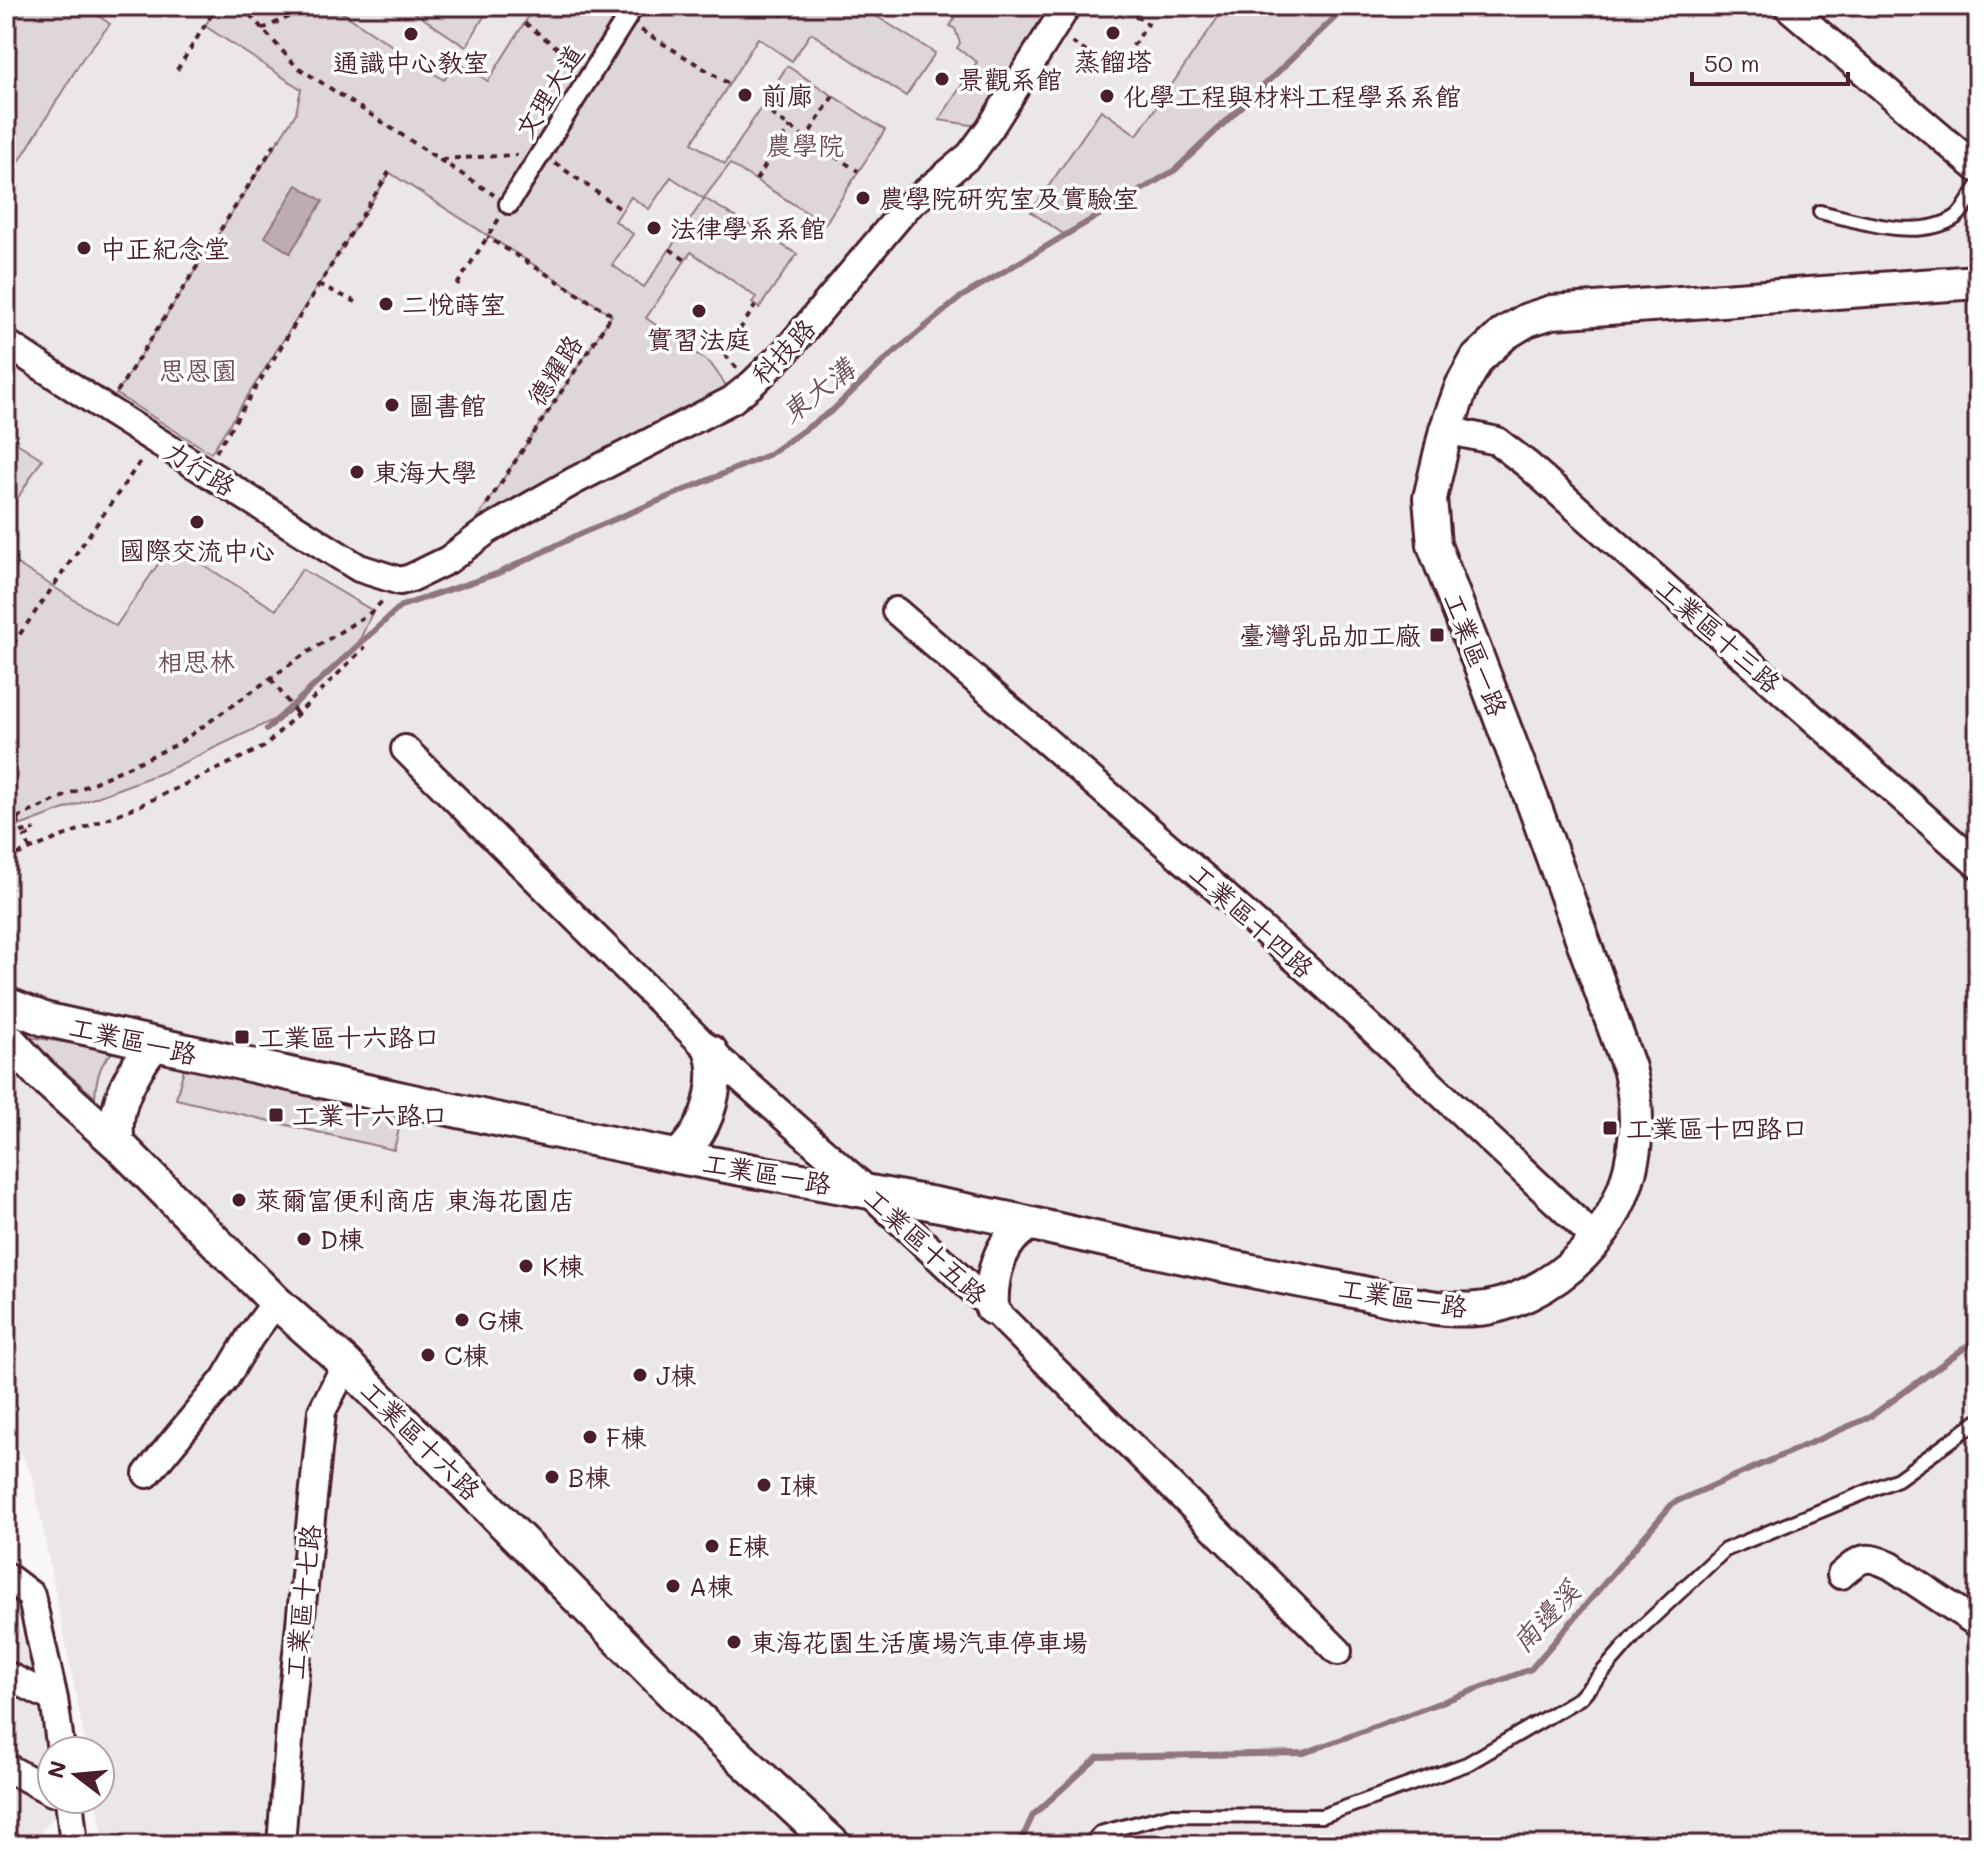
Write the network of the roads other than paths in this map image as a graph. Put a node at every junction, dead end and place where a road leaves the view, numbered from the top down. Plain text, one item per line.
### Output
1 (1067, 6) edge
2 (1787, 6) edge
3 (630, 13) edge
4 (1978, 169) edge
5 (1978, 186) edge
6 (509, 204) road end
7 (1820, 212) dead end
8 (1974, 278) edge
9 (6, 343) edge
10 (1446, 430) junction
11 (400, 581) joint
12 (896, 611) dead end
13 (405, 749) dead end
14 (1978, 865) edge
15 (6, 1004) edge
16 (6, 1037) edge
17 (154, 1044) junction
18 (711, 1052) junction
19 (118, 1144) junction
20 (678, 1157) junction
21 (868, 1191) junction
22 (1029, 1224) junction
23 (1598, 1241) junction
24 (276, 1302) junction
25 (992, 1308) junction
26 (346, 1364) junction
27 (1978, 1421) edge
28 (147, 1474) dead end
29 (1841, 1575) dead end
30 (6, 1576) edge
31 (1978, 1624) edge
32 (1338, 1651) dead end
33 (6, 1675) edge
34 (54, 1699) junction
35 (59, 1735) edge
36 (6, 1767) edge
37 (36, 1783) edge
38 (71, 1815) edge
39 (74, 1845) edge
40 (281, 1845) edge
41 (834, 1845) edge
42 (1089, 1845) edge

1 - 11 street, 科技路
2 - 4 street
3 - 6 street, 文理大道
5 - 7 lane
8 - 10 street, 工業區一路
9 - 11 street, 力行路
10 - 14 street, 工業區十三路
10 - 23 street, 工業區一路
12 - 23 street, 工業區十四路
13 - 18 street, 工業區十五路
15 - 17 street, 工業區一路
16 - 19 street, 工業區十六路
17 - 19 street
17 - 20 street, 工業區一路
18 - 20 street
18 - 21 street, 工業區十五路
19 - 24 street, 工業區十六路
20 - 21 street, 工業區一路
21 - 22 street, 工業區一路
21 - 25 street, 工業區十五路
22 - 23 street, 工業區一路
22 - 25 street
24 - 26 street, 工業區十六路
24 - 28 street
25 - 32 street, 工業區十五路
26 - 40 street, 工業區十七路
26 - 41 street, 工業區十六路
27 - 42 lane
29 - 31 street
30 - 34 street
33 - 34 street
34 - 35 street
36 - 37 street
38 - 39 street

